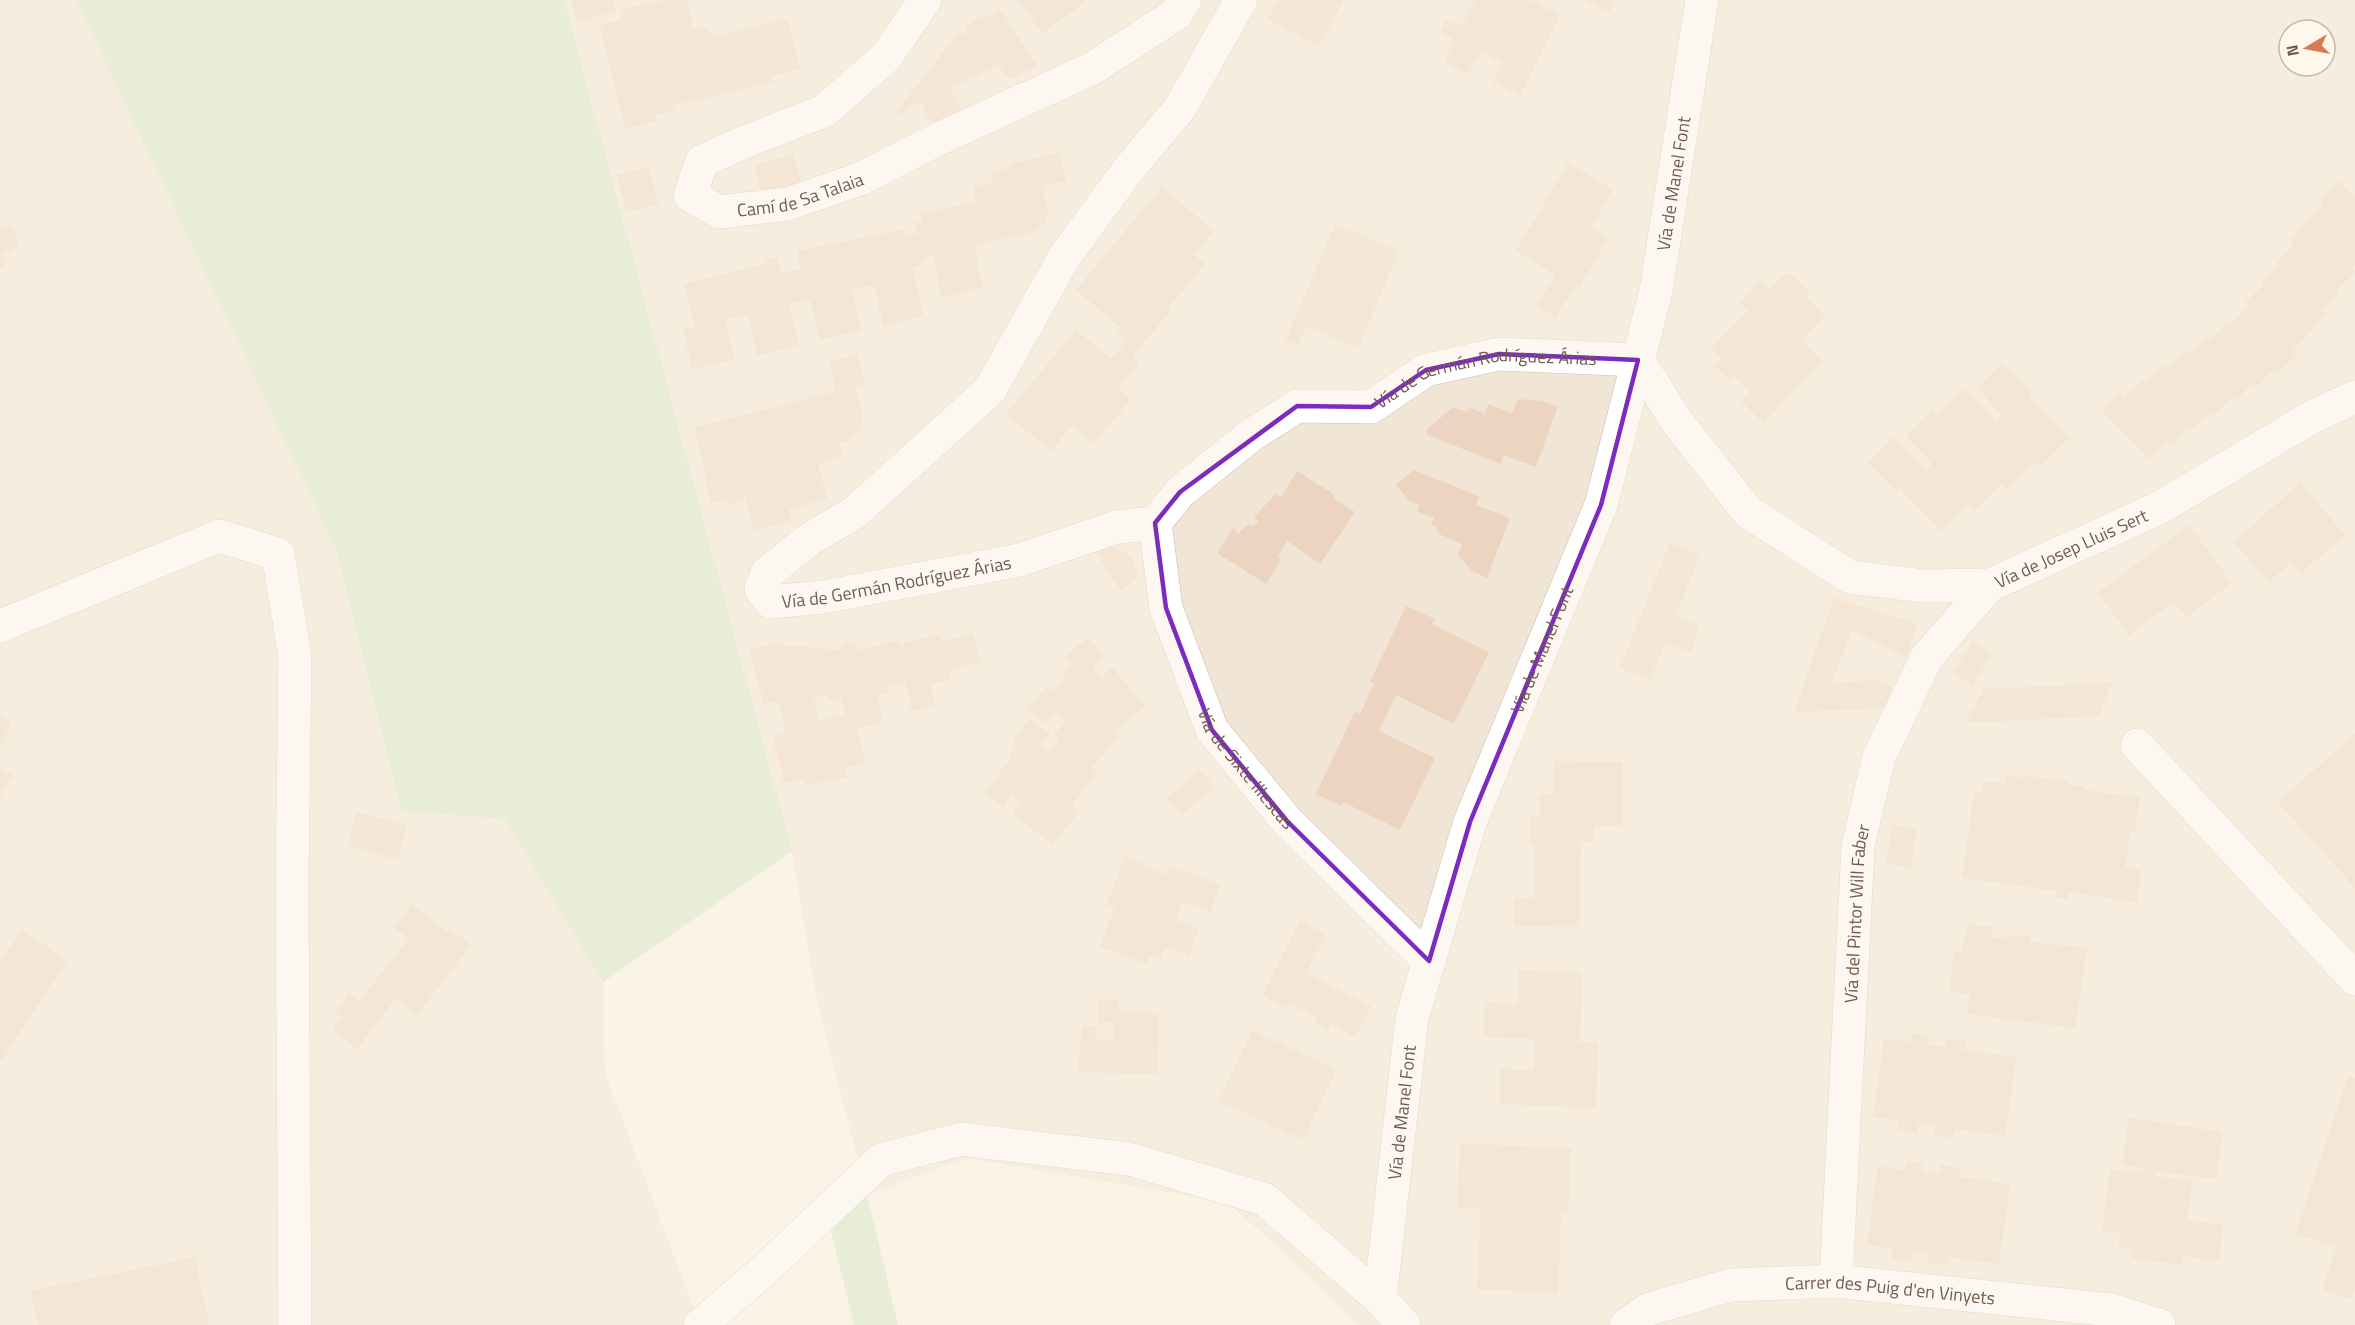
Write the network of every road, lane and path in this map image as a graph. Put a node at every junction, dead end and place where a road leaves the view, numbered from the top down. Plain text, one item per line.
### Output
1 (925, 0) edge
2 (1185, 0) edge
3 (1241, 0) edge
4 (1702, 0) edge
5 (1638, 360) junction
6 (2355, 397) edge
7 (1155, 523) junction
8 (1990, 585) junction
9 (0, 626) edge
10 (2137, 745) dead end
11 (1429, 961) junction
12 (2355, 980) edge
13 (1836, 1281) junction
14 (1380, 1299) junction
15 (296, 1325) edge
16 (700, 1325) edge
17 (1404, 1325) edge
18 (1626, 1325) edge
19 (2159, 1325) edge

1 - 2 street, Camí de Sa Talaia
3 - 7 street, Vía de Germán Rodríguez Árias
4 - 5 street, Vía de Manel Font
5 - 7 street, Vía de Germán Rodríguez Árias
5 - 8 street, Vía de Josep Lluis Sert
5 - 11 street, Vía de Manel Font
6 - 8 street, Vía de Josep Lluis Sert
7 - 11 street, Vía de Sixte Illescas
8 - 13 street, Vía del Pintor Will Faber
9 - 15 street
10 - 12 street
11 - 14 street, Vía de Manel Font
13 - 18 street, Carrer des Puig d'en Vinyets
13 - 19 street, Carrer des Puig d'en Vinyets
14 - 16 street
14 - 17 street

